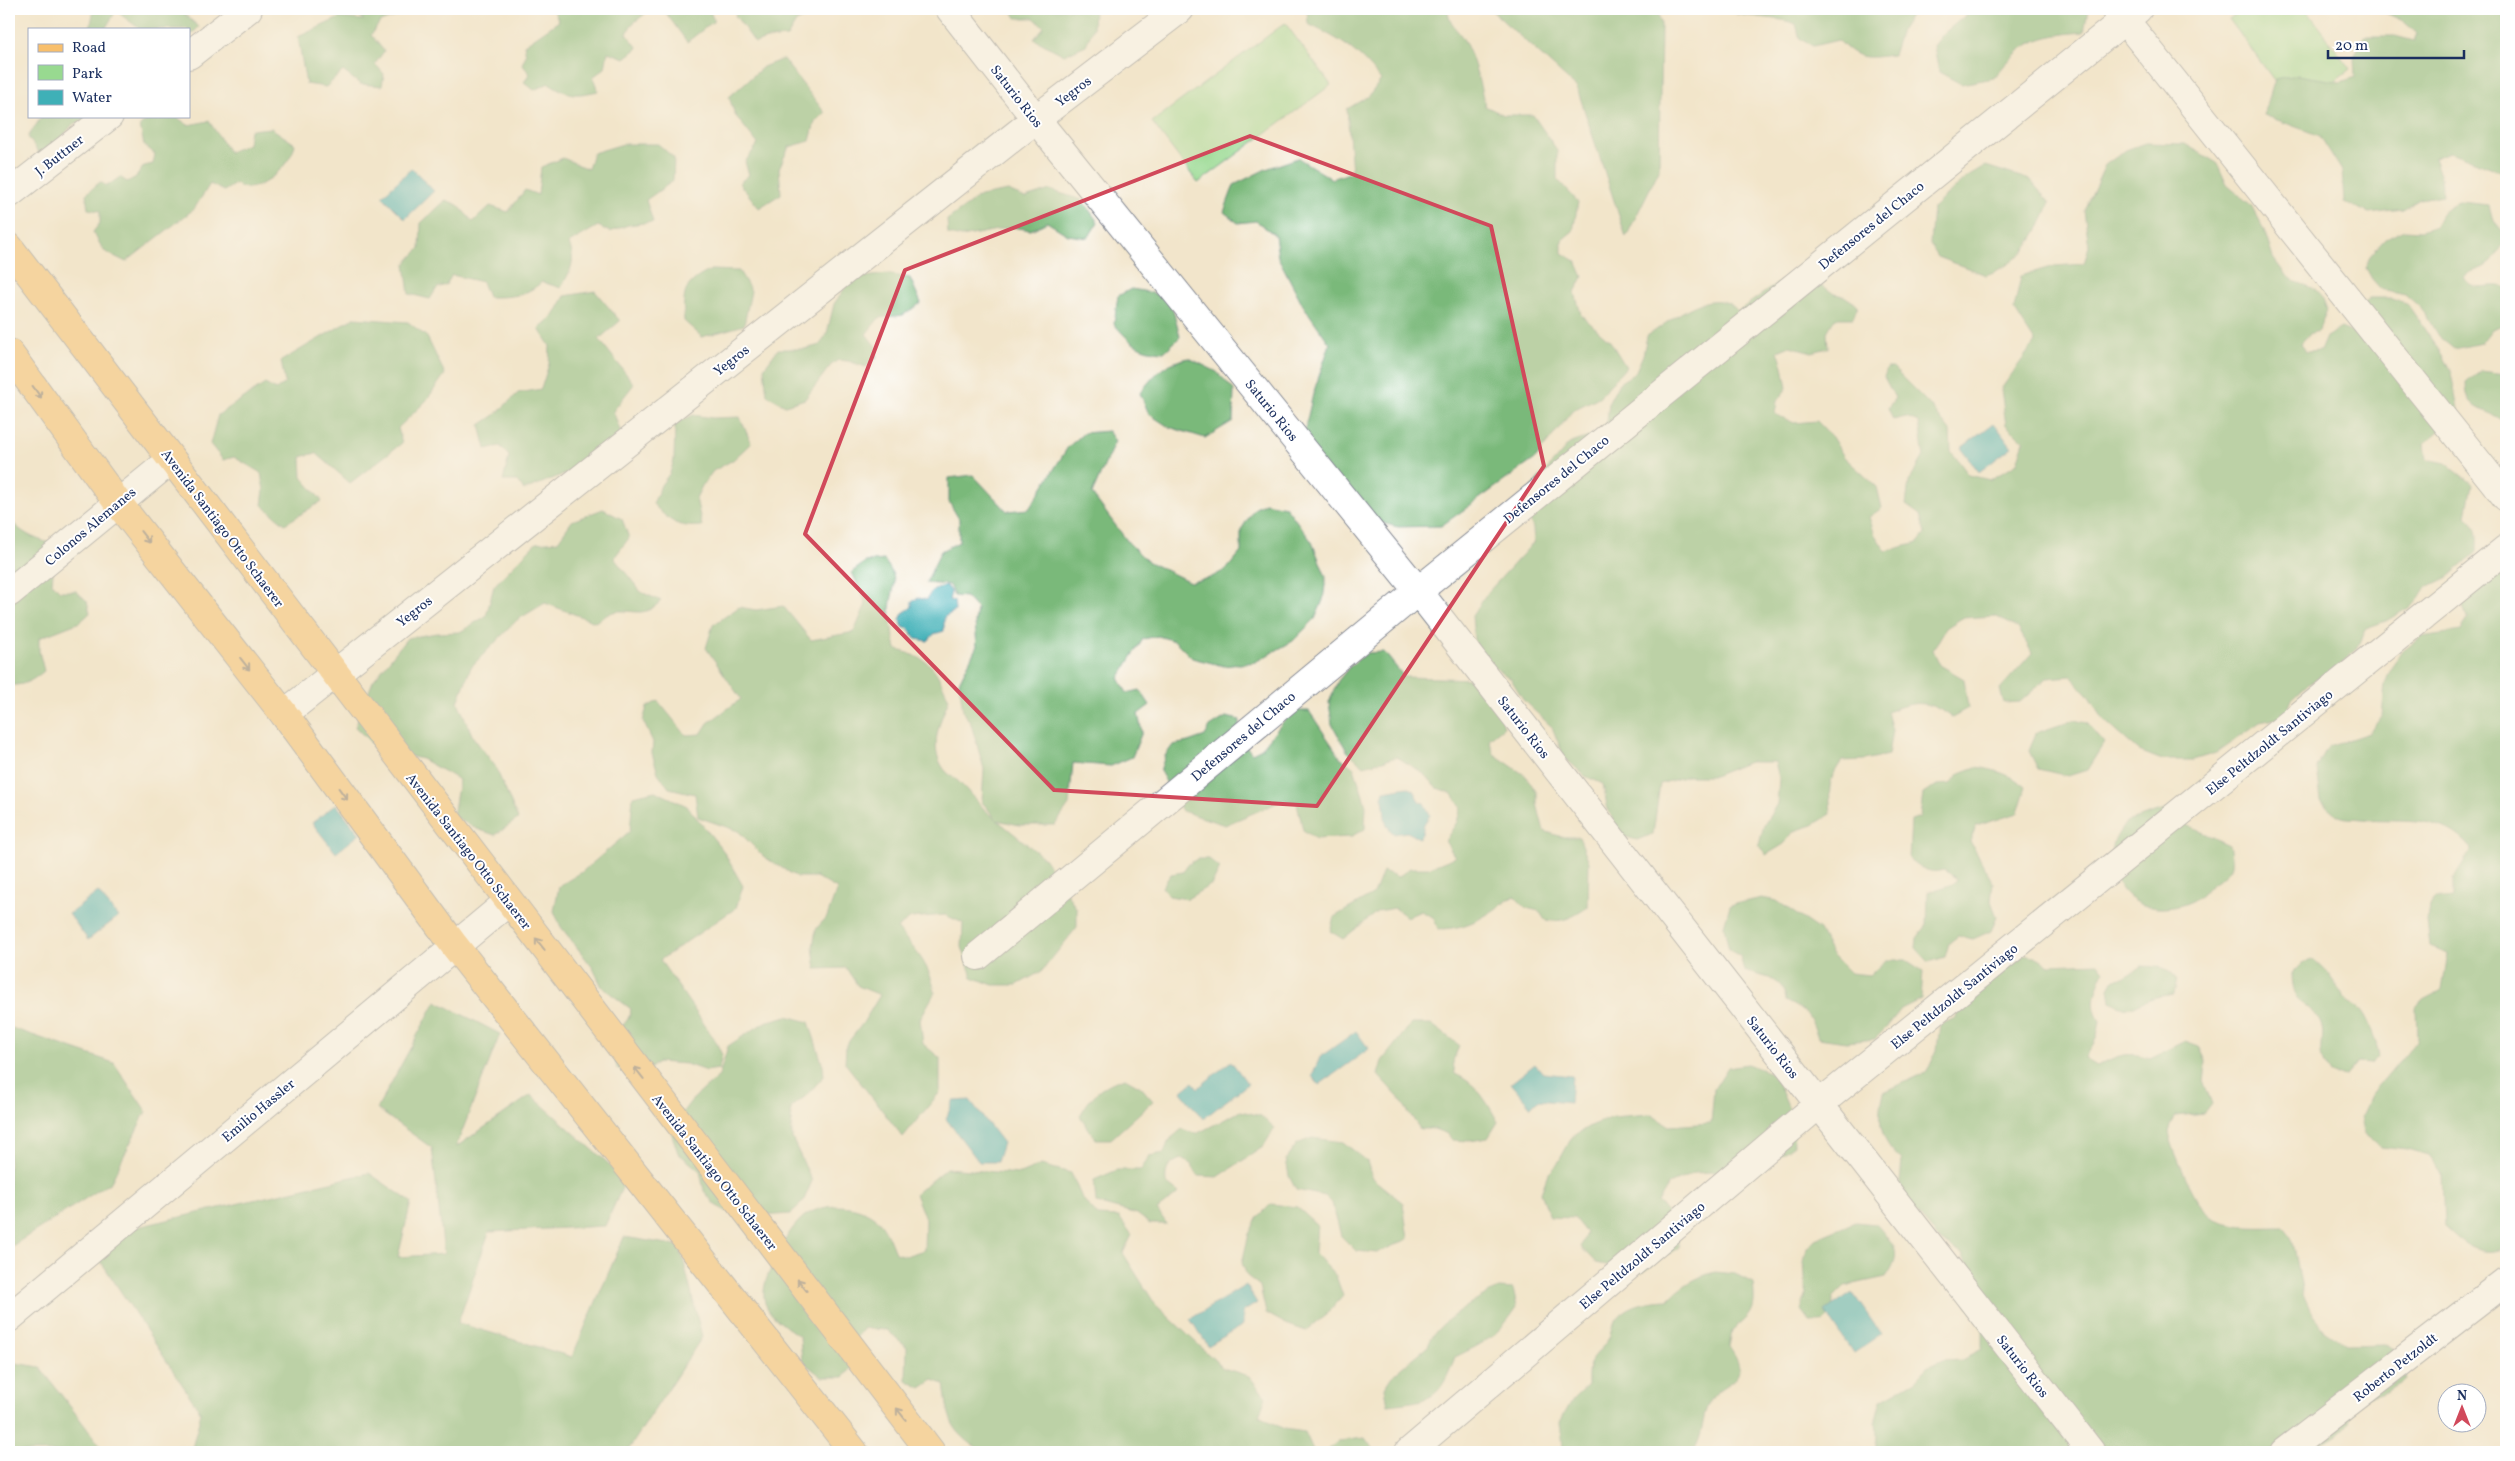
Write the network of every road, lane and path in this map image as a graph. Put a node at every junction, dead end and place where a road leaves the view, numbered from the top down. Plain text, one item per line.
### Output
1 (248, 9) edge
2 (950, 9) edge
3 (1180, 9) edge
4 (2126, 12) edge
5 (190, 54) edge
6 (106, 118) edge
7 (1036, 119) junction
8 (9, 194) edge
9 (9, 247) edge
10 (9, 353) edge
11 (171, 460) junction
12 (2506, 497) edge
13 (118, 502) junction
14 (2506, 550) edge
15 (1418, 591) junction
16 (9, 593) edge
17 (334, 674) junction
18 (284, 714) junction
19 (508, 902) junction
20 (454, 945) junction
21 (978, 956) dead end
22 (1818, 1105) junction
23 (2506, 1281) edge
24 (9, 1318) edge
25 (854, 1452) edge
26 (931, 1452) edge
27 (1409, 1452) edge
28 (2091, 1452) edge
29 (2284, 1452) edge

1 - 5 street
2 - 7 street, Saturio Rios
3 - 7 street, Yegros
4 - 12 street
4 - 15 street, Defensores del Chaco
6 - 8 street, J. Buttner
7 - 15 street, Saturio Rios
7 - 17 street, Yegros
9 - 11 main road, Avenida Santiago Otto Schaerer
10 -> 13 main road
11 - 13 street, Colonos Alemanes
11 - 17 main road, Avenida Santiago Otto Schaerer
13 - 16 street, Colonos Alemanes
13 -> 18 main road
14 - 22 street, Else Peltdzoldt Santiviago
15 - 21 street, Defensores del Chaco
15 - 22 street, Saturio Rios
17 - 18 street, Yegros
17 - 19 main road, Avenida Santiago Otto Schaerer
18 -> 20 main road
19 - 20 street, Emilio Hassler
26 -> 19 main road, Avenida Santiago Otto Schaerer
20 - 24 street, Emilio Hassler
20 - 25 main road
22 - 27 street, Else Peltdzoldt Santiviago
22 - 28 street, Saturio Rios
23 - 29 street, Roberto Petzoldt

